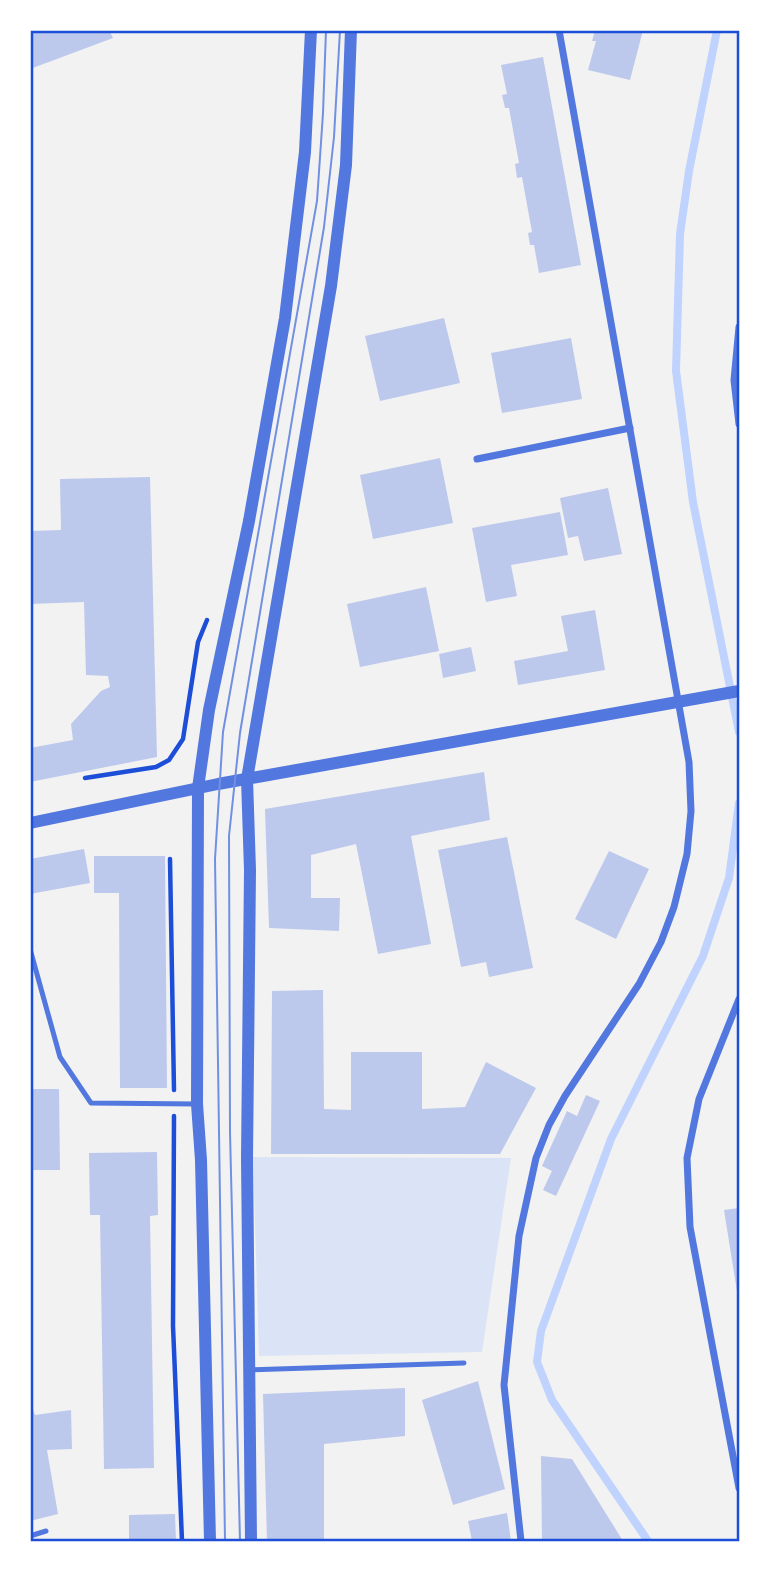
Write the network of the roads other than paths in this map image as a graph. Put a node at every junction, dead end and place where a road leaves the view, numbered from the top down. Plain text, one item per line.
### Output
1 (311, 30) edge
2 (352, 30) edge
3 (559, 30) edge
4 (739, 327) edge
5 (739, 424) edge
6 (630, 428) junction
7 (477, 458) dead end
8 (739, 691) edge
9 (678, 702) junction
10 (247, 779) junction
11 (198, 788) junction
12 (30, 822) edge
13 (30, 949) edge
14 (739, 999) edge
15 (735, 1022) edge
16 (197, 1104) junction
17 (464, 1363) dead end
18 (248, 1370) junction
19 (739, 1488) edge
20 (46, 1531) dead end
21 (30, 1536) edge
22 (210, 1541) edge
23 (251, 1541) edge
24 (521, 1541) edge

1 - 11 street
2 - 10 street
3 - 6 street
4 - 5 street
6 - 7 street
6 - 9 street
8 - 9 street
9 - 10 street
9 - 24 street
10 - 11 street
10 - 18 street
11 - 12 street
11 - 16 street
13 - 16 lane
14 - 15 street
15 - 19 street
16 - 22 street
17 - 18 lane
18 - 23 street
20 - 21 lane

